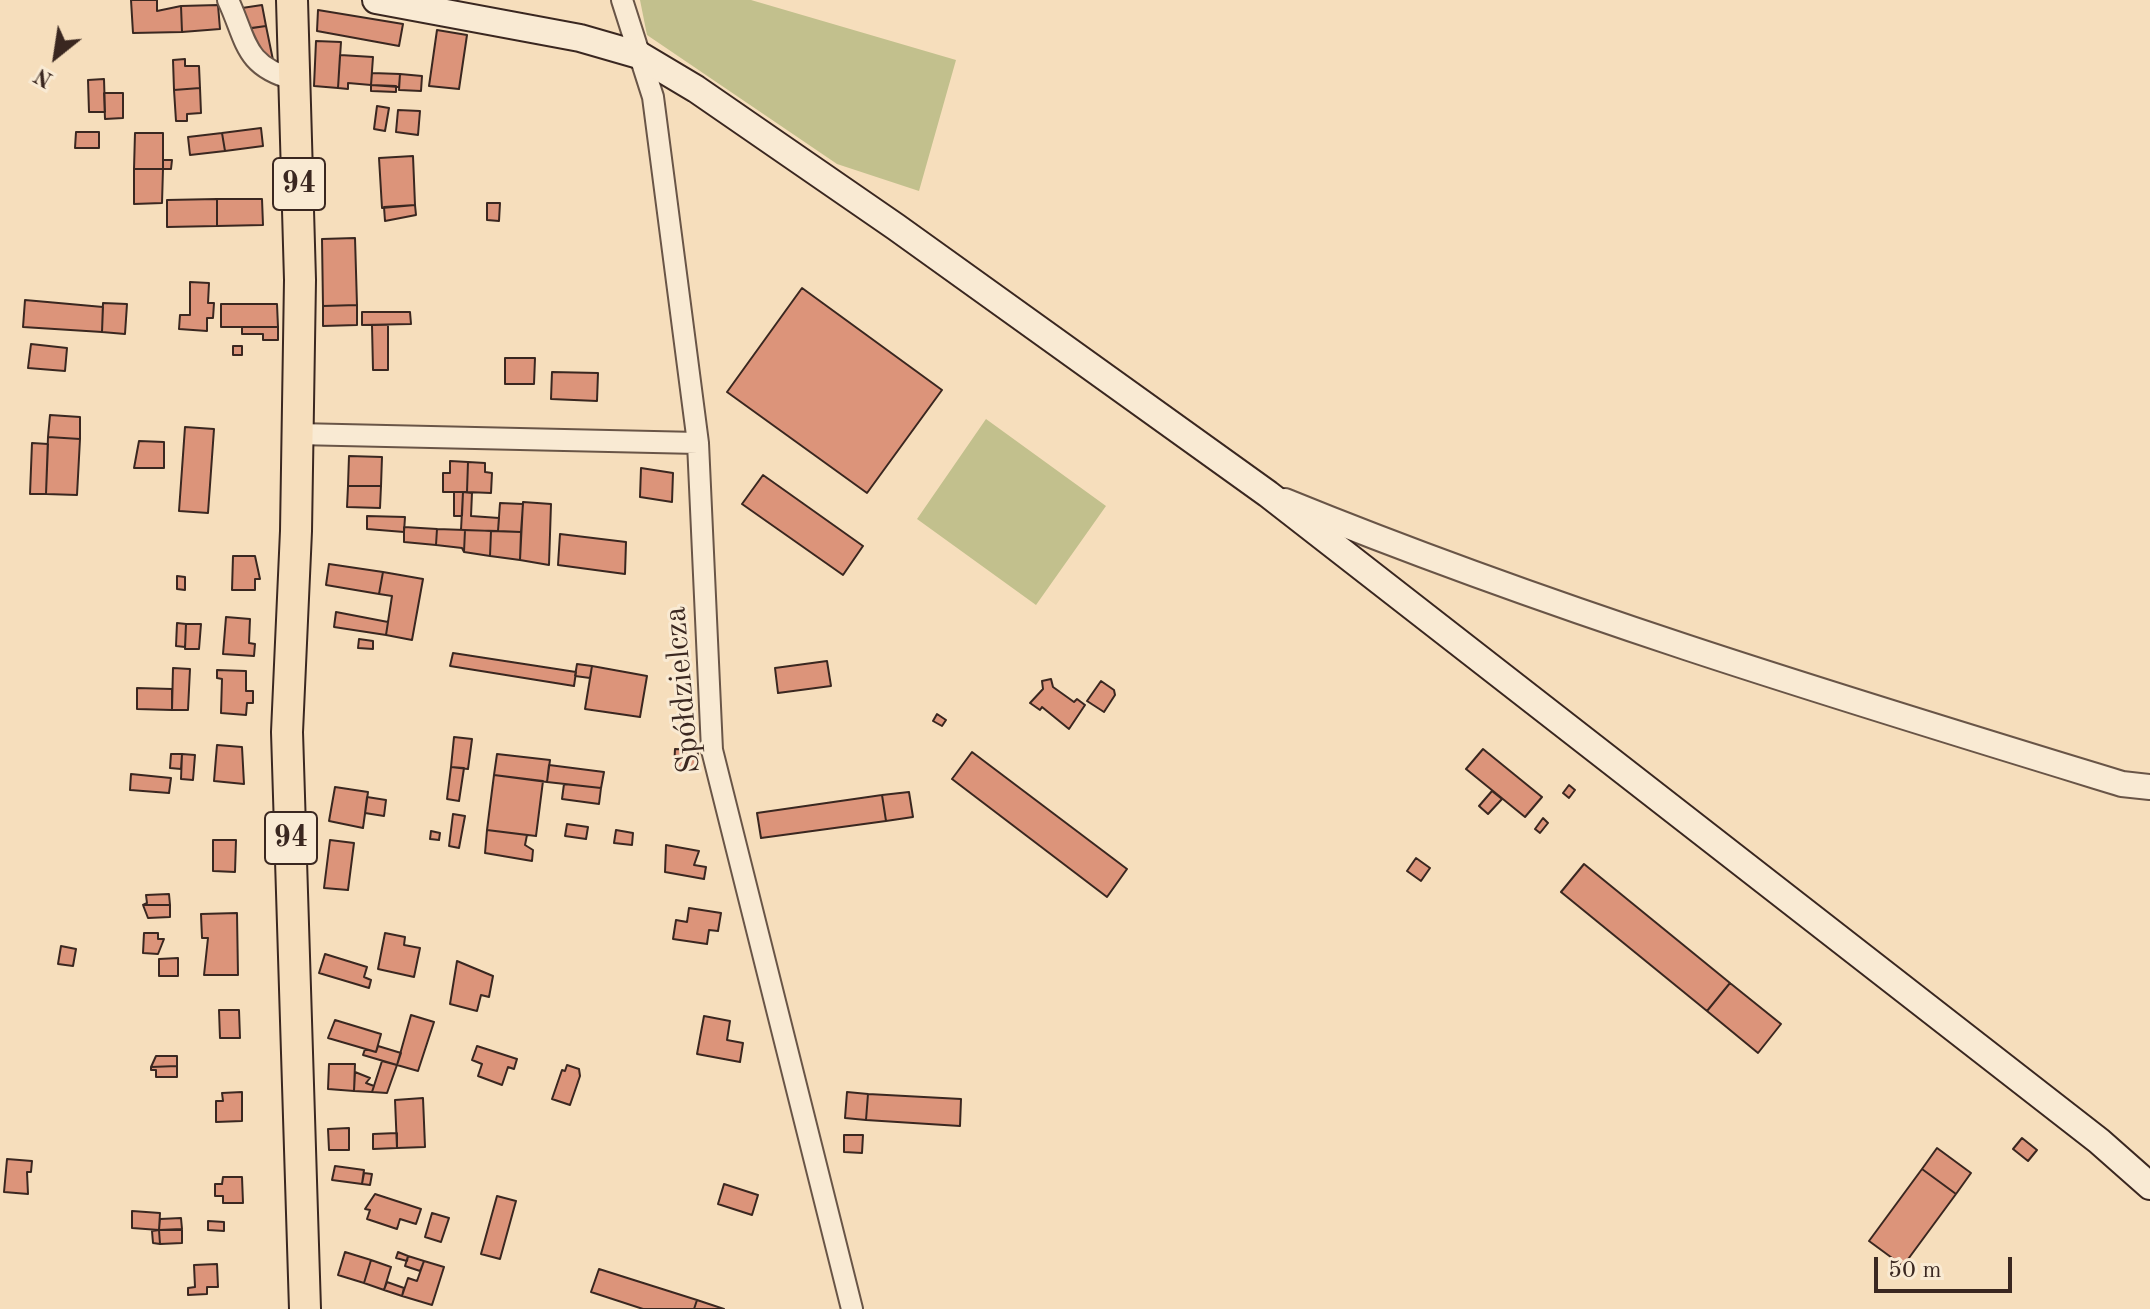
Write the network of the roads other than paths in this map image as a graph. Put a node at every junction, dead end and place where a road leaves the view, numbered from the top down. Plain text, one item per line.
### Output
1 (228, 0) edge
2 (292, 0) edge
3 (376, 0) edge
4 (622, 0) edge
5 (639, 55) junction
6 (293, 79) junction
7 (297, 434) junction
8 (698, 443) junction
9 (1268, 494) junction
10 (1414, 553) junction
11 (1383, 584) junction
12 (2150, 787) edge
13 (2150, 1186) edge
14 (308, 1308) edge
15 (852, 1309) edge

1 - 6 street
2 - 6 main road, 94
3 - 5 main road
4 - 5 street, Spółdzielcza
5 - 8 street, Spółdzielcza
5 - 9 main road
6 - 7 main road, 94
7 - 8 street
7 - 14 main road, 94
8 - 15 street, Spółdzielcza
9 - 10 street
9 - 11 main road
10 - 11 street
10 - 12 street
11 - 13 main road

